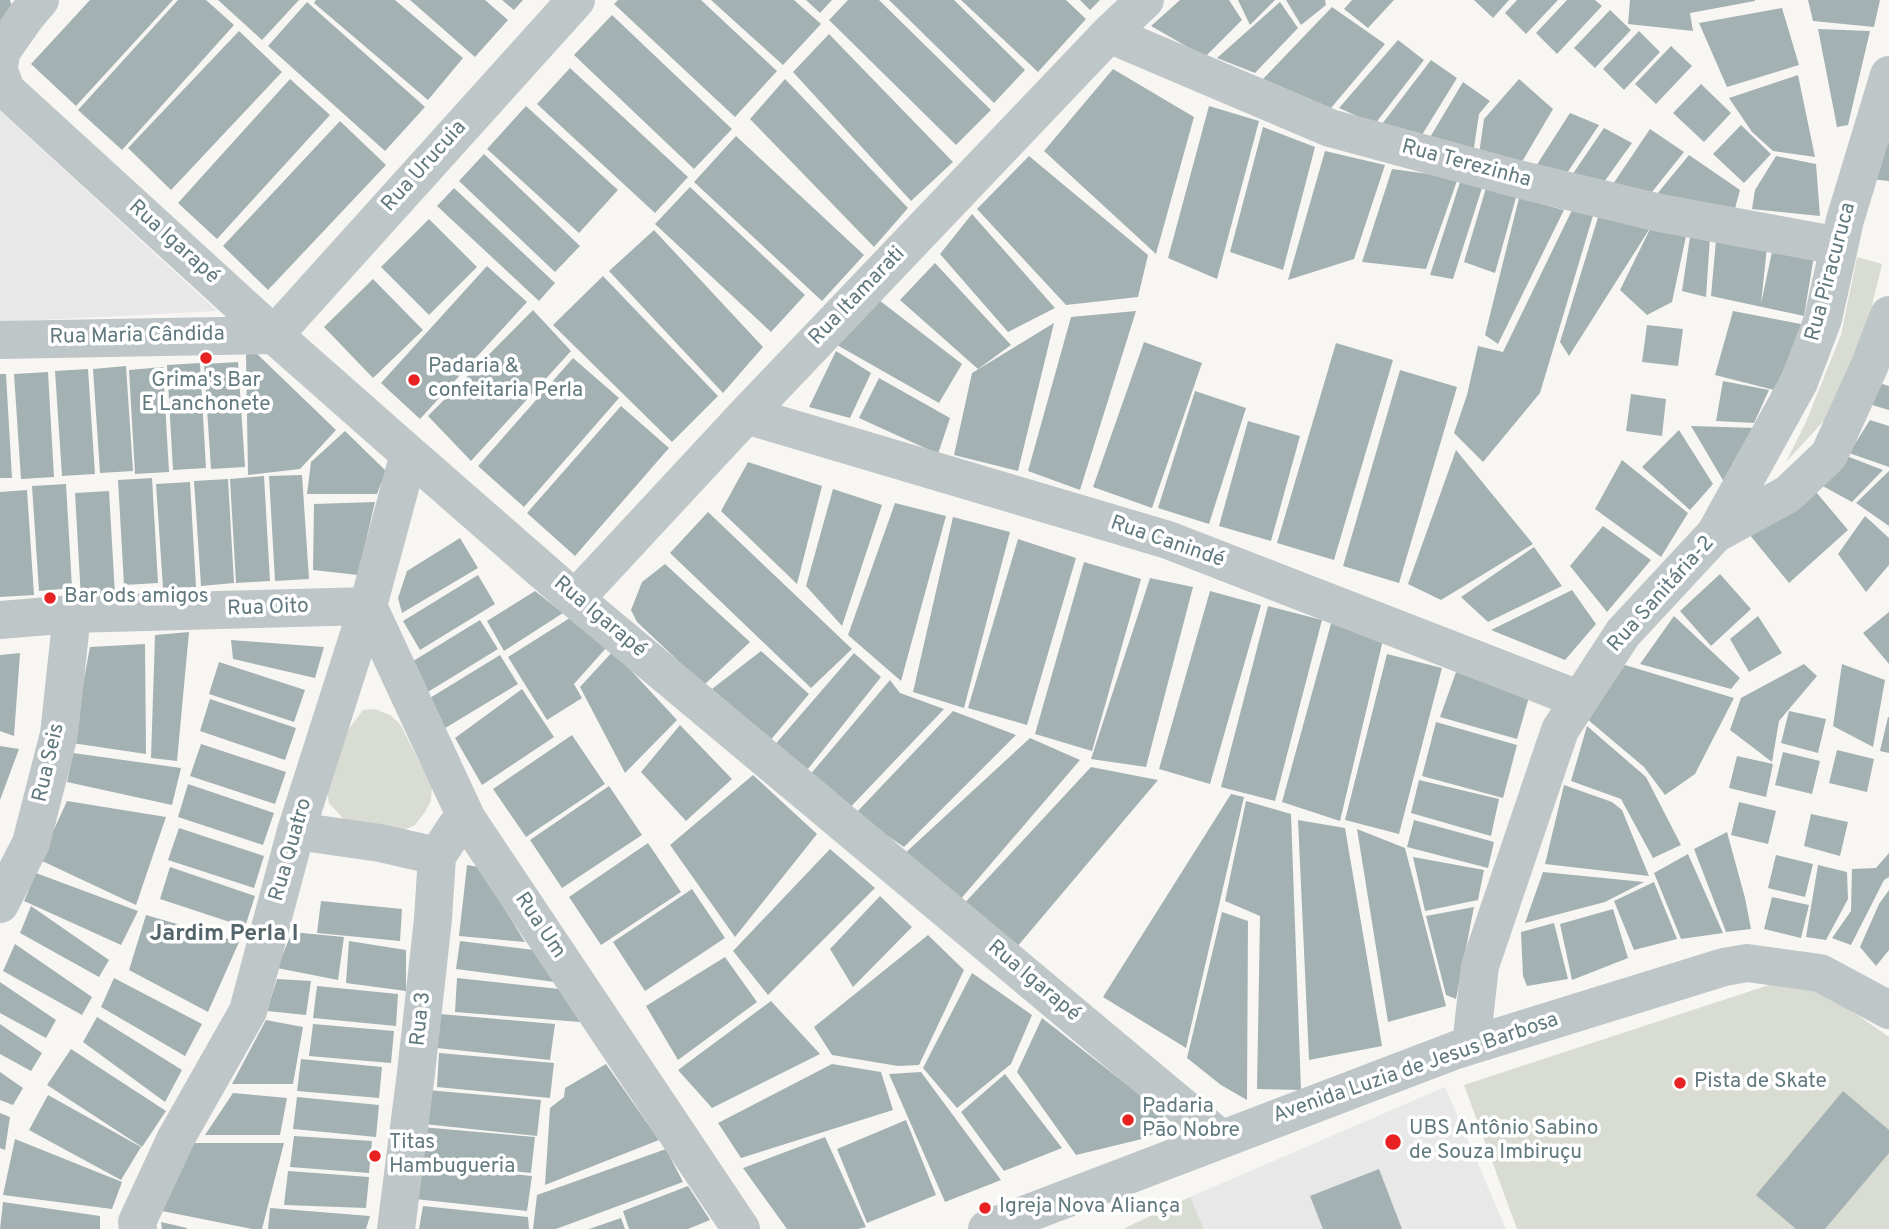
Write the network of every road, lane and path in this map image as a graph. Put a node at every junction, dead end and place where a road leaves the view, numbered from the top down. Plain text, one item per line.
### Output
1 (576, 0) edge
2 (1146, 0) edge
3 (30, 5) edge
4 (1109, 34) junction
5 (0, 61) edge
6 (0, 73) edge
7 (1889, 75) edge
8 (1839, 246) junction
9 (1889, 315) edge
10 (274, 335) junction
11 (0, 340) edge
12 (746, 415) junction
13 (410, 454) junction
14 (1715, 534) junction
15 (575, 599) junction
16 (368, 606) junction
17 (72, 614) junction
18 (0, 620) edge
19 (1578, 699) junction
20 (467, 819) junction
21 (296, 831) junction
22 (437, 856) junction
23 (0, 904) edge
24 (1889, 1010) edge
25 (1471, 1045) junction
26 (1221, 1139) junction
27 (138, 1229) edge
28 (396, 1229) edge
29 (741, 1229) edge
30 (986, 1229) edge

1 - 10 street, Rua Urucuia
2 - 4 street, Rua Itamarati
3 - 5 street
4 - 8 street, Rua Terezinha
4 - 12 street, Rua Itamarati
6 - 10 street, Rua Igarapé
7 - 8 street, Rua Piracuruca
8 - 14 street, Rua Piracuruca
9 - 14 street, Rua Sanitária-2
10 - 11 street, Rua Maria Cândida
10 - 13 street, Rua Igarapé
12 - 15 street, Rua Itamarati
12 - 19 street, Rua Canindé
13 - 15 street, Rua Igarapé
13 - 16 street, Rua Quatro
14 - 19 street, Rua Sanitária-2
15 - 26 street, Rua Igarapé
16 - 17 street, Rua Oito
16 - 20 street, Rua Um
16 - 21 street, Rua Quatro
17 - 18 street, Rua Oito
17 - 23 street, Rua Seis
19 - 25 street, Rua Sanitária-2
20 - 22 street, Rua 3
20 - 29 street, Rua Um
21 - 22 street
21 - 27 street, Rua Quatro
22 - 28 street, Rua 3
24 - 25 street, Avenida Luzia de Jesus Barbosa
25 - 26 street, Avenida Luzia de Jesus Barbosa
26 - 30 street, Avenida Luzia de Jesus Barbosa

